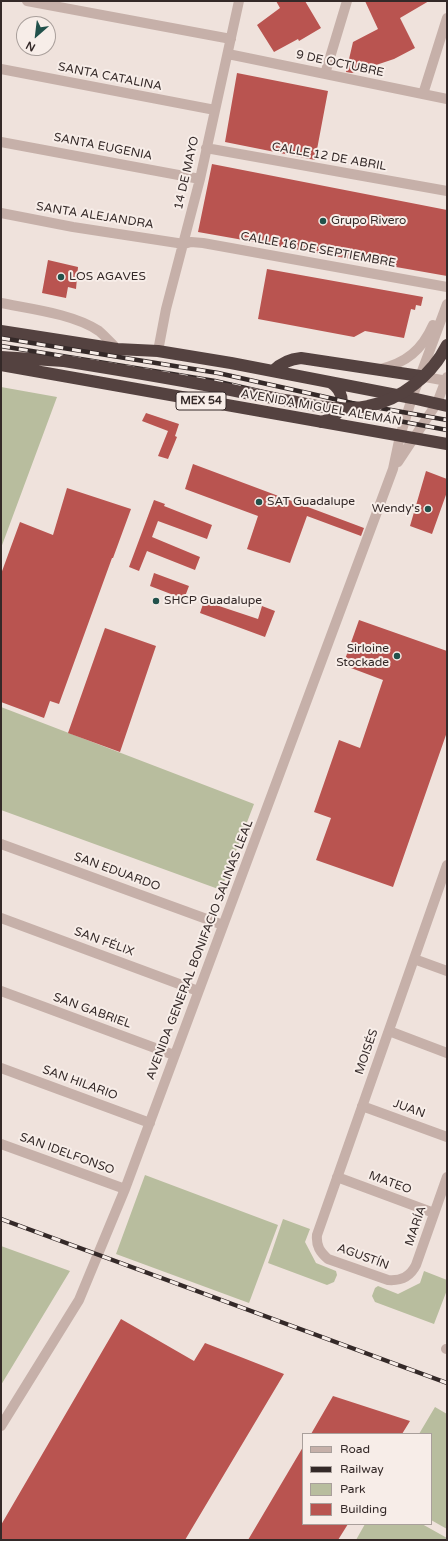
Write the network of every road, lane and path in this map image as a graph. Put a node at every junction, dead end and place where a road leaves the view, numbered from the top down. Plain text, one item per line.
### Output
1 (26, 1) edge
2 (239, 1) edge
3 (348, 1) edge
4 (447, 18) edge
5 (231, 39) junction
6 (228, 54) junction
7 (1, 69) edge
8 (326, 74) junction
9 (423, 94) junction
10 (447, 99) edge
11 (215, 110) junction
12 (1, 142) edge
13 (206, 148) junction
14 (200, 179) junction
15 (447, 191) edge
16 (1, 213) edge
17 (184, 244) junction
18 (447, 287) edge
19 (447, 299) edge
20 (1, 303) edge
21 (447, 304) edge
22 (440, 325) junction
23 (1, 331) edge
24 (447, 333) edge
25 (447, 346) edge
26 (117, 349) junction
27 (158, 351) junction
28 (1, 357) edge
29 (1, 365) edge
30 (380, 369) junction
31 (273, 371) junction
32 (420, 376) junction
33 (447, 380) edge
34 (330, 382) junction
35 (412, 398) junction
36 (442, 405) edge
37 (316, 422) junction
38 (406, 438) junction
39 (447, 444) edge
40 (1, 844) edge
41 (447, 865) edge
42 (443, 887) edge
43 (1, 918) edge
44 (223, 925) junction
45 (414, 959) junction
46 (447, 971) edge
47 (1, 991) edge
48 (198, 991) junction
49 (388, 1032) junction
50 (447, 1053) edge
51 (174, 1056) junction
52 (1, 1068) edge
53 (362, 1106) junction
54 (150, 1123) junction
55 (447, 1136) edge
56 (1, 1144) edge
57 (447, 1177) edge
58 (337, 1178) junction
59 (125, 1189) junction
60 (434, 1213) junction
61 (319, 1249) joint
62 (402, 1279) joint
63 (1, 1426) edge

1 - 5 street
2 - 5 street, 14 DE MAYO
3 - 8 street
4 - 9 street
5 - 6 street, 14 DE MAYO
6 - 8 street, 9 DE OCTUBRE
6 - 11 street, 14 DE MAYO
7 - 11 street, SANTA CATALINA
8 - 9 street, 9 DE OCTUBRE
9 - 10 street, 9 DE OCTUBRE
11 - 13 street, 14 DE MAYO
12 - 14 street, SANTA EUGENIA
13 - 14 street, 14 DE MAYO
13 - 15 street, CALLE 12 DE ABRIL
14 - 17 street, 14 DE MAYO
16 - 17 street, SANTA ALEJANDRA
17 - 18 street, CALLE 16 DE SEPTIEMBRE
17 - 27 street, 14 DE MAYO
19 - 30 street
20 - 26 street
21 - 22 street, AVENIDA GENERAL BONIFACIO SALINAS LEAL
22 - 24 street
22 - 32 street, AVENIDA GENERAL BONIFACIO SALINAS LEAL
23 - 26 highway
25 - 28 highway, bridge
26 - 27 highway
27 - 31 highway
29 - 37 highway, AVENIDA MIGUEL ALEMÁN / MEX 54
30 - 31 highway
30 - 32 highway
31 - 34 highway
32 - 33 street
32 - 35 street, AVENIDA GENERAL BONIFACIO SALINAS LEAL
33 - 36 street, AVENIDA GENERAL BONIFACIO SALINAS LEAL
34 - 35 highway
34 - 37 highway
35 - 36 highway
35 - 38 street, AVENIDA GENERAL BONIFACIO SALINAS LEAL
36 - 38 street, AVENIDA GENERAL BONIFACIO SALINAS LEAL
37 - 38 highway, AVENIDA MIGUEL ALEMÁN / MEX 54
38 - 39 highway, AVENIDA MIGUEL ALEMÁN / MEX 54
38 - 44 street, AVENIDA GENERAL BONIFACIO SALINAS LEAL
40 - 44 street, SAN EDUARDO
41 - 42 street, MOISÉS
42 - 45 street, MOISÉS
43 - 48 street, SAN FÉLIX
44 - 48 street, AVENIDA GENERAL BONIFACIO SALINAS LEAL
45 - 46 street
45 - 49 street, MOISÉS
47 - 51 street, SAN GABRIEL
48 - 51 street, AVENIDA GENERAL BONIFACIO SALINAS LEAL
49 - 50 street
49 - 53 street, MOISÉS
51 - 54 street, AVENIDA GENERAL BONIFACIO SALINAS LEAL
52 - 54 street, SAN HILARIO
53 - 55 street, JUAN
53 - 58 street, MOISÉS
54 - 59 street, AVENIDA GENERAL BONIFACIO SALINAS LEAL
56 - 59 street, SAN IDELFONSO
57 - 60 street, MARÍA
58 - 60 street, MATEO
58 - 61 street, MOISÉS
59 - 63 street, AVENIDA GENERAL BONIFACIO SALINAS LEAL
60 - 62 street, MARÍA
61 - 62 street, AGUSTÍN

